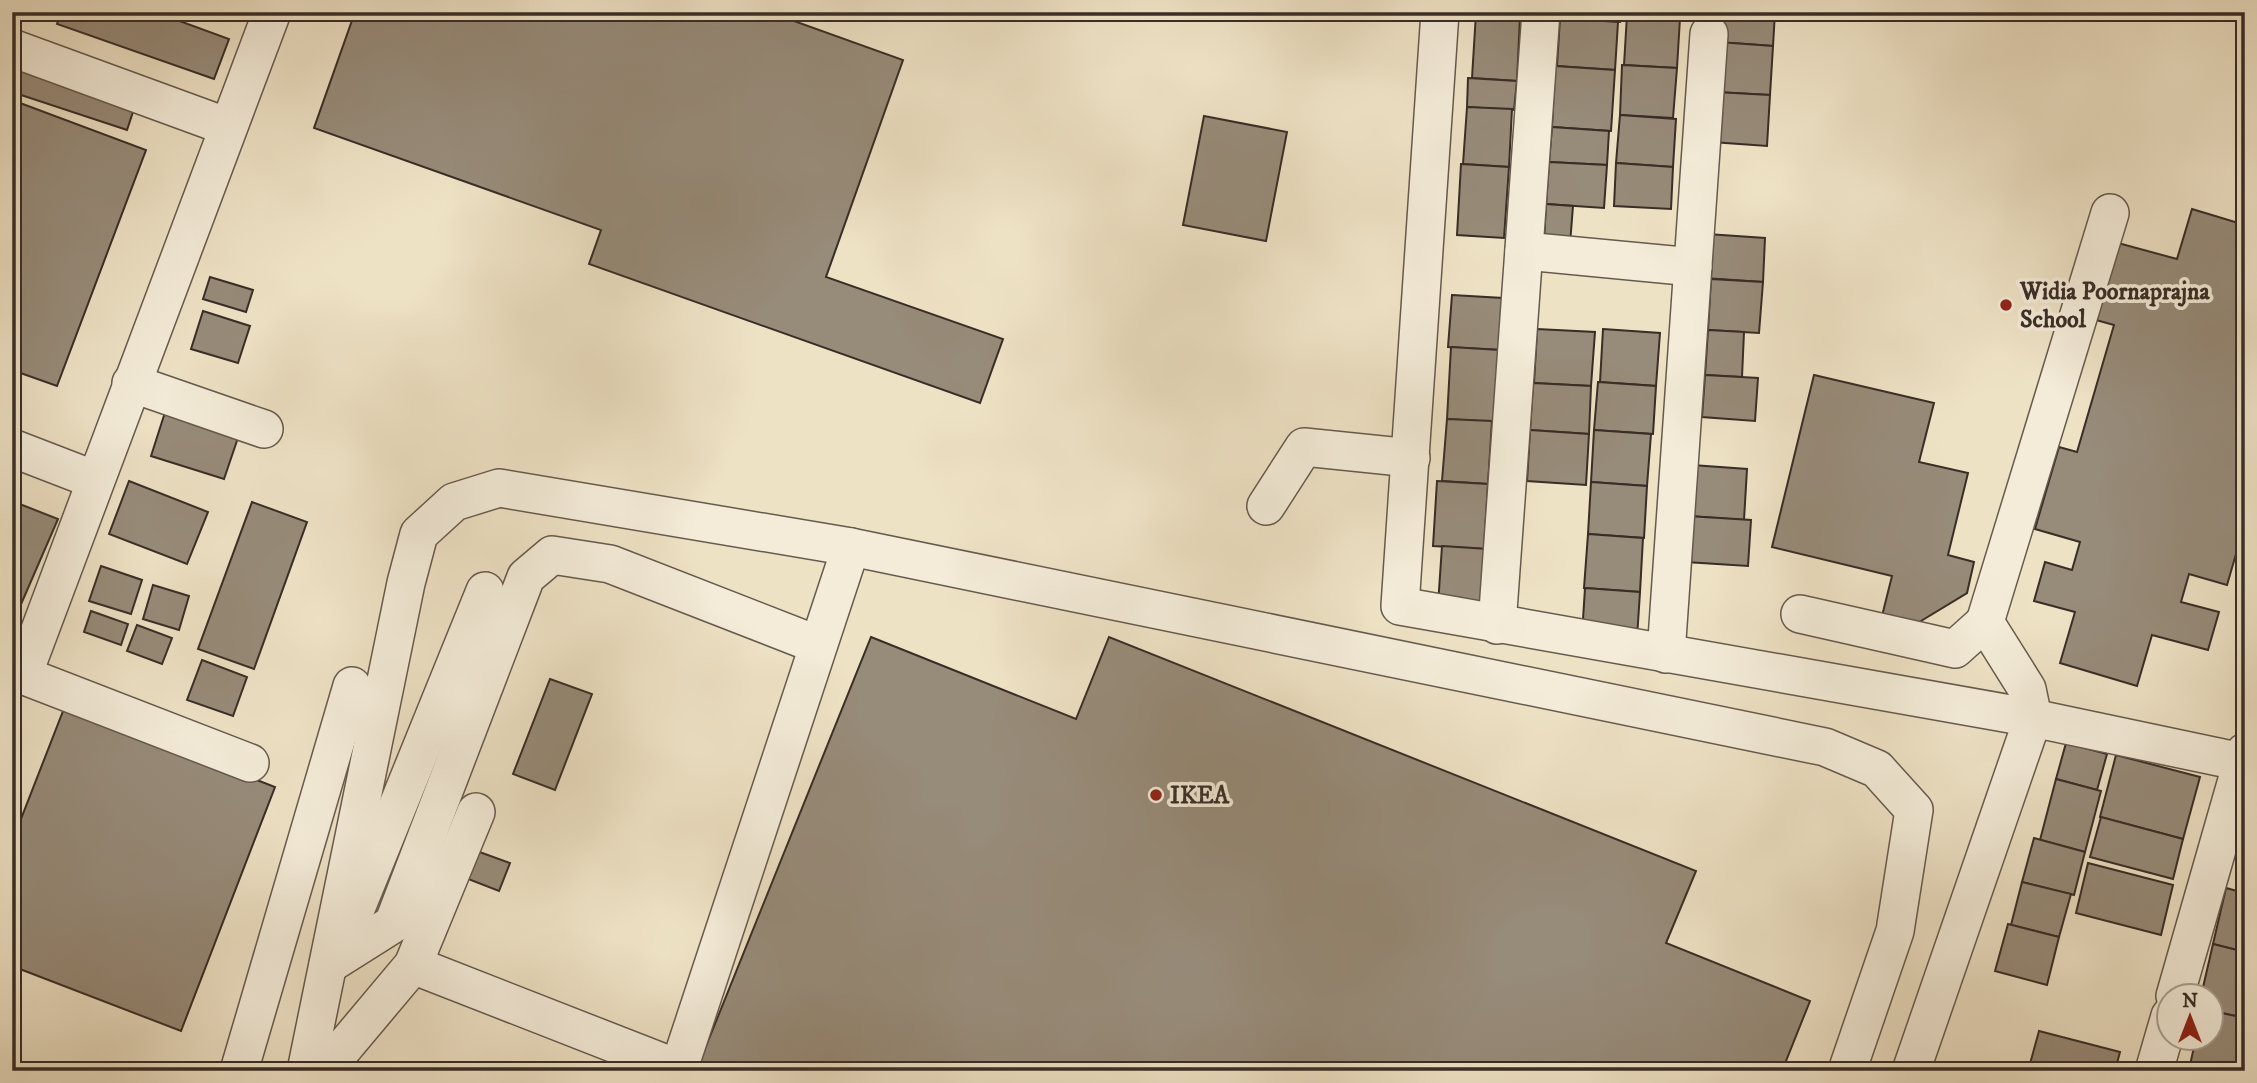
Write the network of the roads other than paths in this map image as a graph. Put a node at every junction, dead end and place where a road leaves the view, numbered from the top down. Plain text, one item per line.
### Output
1 (272, 12) edge
2 (1440, 12) edge
3 (1541, 12) edge
4 (1709, 34) dead end
5 (12, 48) edge
6 (228, 127) junction
7 (2110, 213) dead end
8 (1524, 251) junction
9 (1693, 267) junction
10 (131, 383) junction
11 (264, 429) dead end
12 (12, 448) edge
13 (1411, 458) junction
14 (95, 480) junction
15 (1266, 506) dead end
16 (850, 548) junction
17 (485, 591) dead end
18 (1800, 614) dead end
19 (1985, 622) junction
20 (1497, 625) junction
21 (818, 645) junction
22 (1666, 654) junction
23 (17, 673) edge
24 (352, 686) dead end
25 (2033, 718) junction
26 (2243, 757) edge
27 (250, 763) dead end
28 (477, 812) dead end
29 (337, 923) junction
30 (328, 965) junction
31 (413, 965) junction
32 (2179, 982) edge
33 (2159, 1052) edge
34 (678, 1070) edge
35 (239, 1071) edge
36 (306, 1071) edge
37 (324, 1071) edge
38 (1847, 1071) edge
39 (1911, 1071) edge
40 (2154, 1071) edge

1 - 6 street
2 - 13 street
3 - 8 street
4 - 9 street
5 - 6 street
6 - 10 street
7 - 19 street
8 - 9 street
8 - 20 street
9 - 22 street
10 - 11 street
10 - 14 street
12 - 14 street
13 - 15 street
13 - 20 street
14 - 23 street
16 - 21 street
16 - 29 street
16 - 38 street
17 - 29 street
18 - 19 street
19 - 25 street
20 - 22 street
21 - 30 street
21 - 34 street
22 - 25 street
23 - 27 street
24 - 35 street
25 - 26 street
25 - 39 street
26 - 32 street
28 - 31 street
29 - 30 street
30 - 36 street
31 - 34 street
31 - 37 street
33 - 40 street

